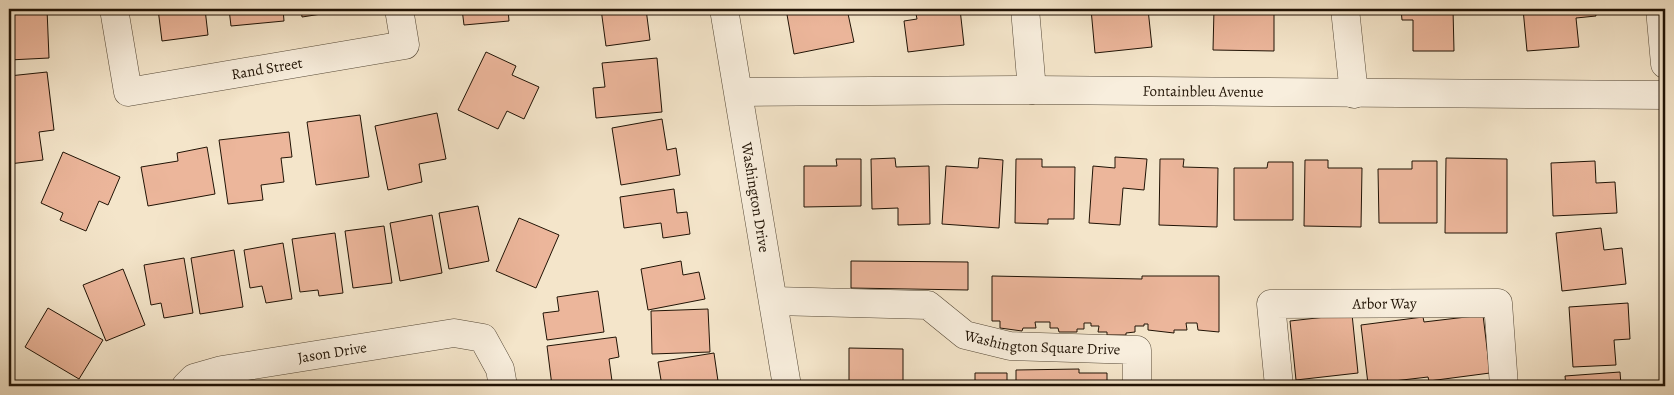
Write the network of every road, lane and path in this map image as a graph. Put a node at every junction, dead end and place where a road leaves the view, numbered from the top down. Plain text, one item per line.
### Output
1 (114, 9) edge
2 (399, 9) edge
3 (724, 9) edge
4 (1025, 9) edge
5 (1345, 9) edge
6 (1660, 9) edge
7 (1665, 64) edge
8 (1032, 90) junction
9 (739, 92) junction
10 (1354, 94) junction
11 (1665, 95) edge
12 (774, 301) junction
13 (186, 386) edge
14 (503, 386) edge
15 (787, 386) edge
16 (1137, 386) edge
17 (1279, 386) edge
18 (1504, 386) edge

1 - 2 street, Rand Street
3 - 9 street, Washington Drive
4 - 8 street
5 - 10 street
6 - 7 street
8 - 9 street, Fontainbleu Avenue
8 - 10 street, Fontainbleu Avenue
9 - 12 street, Washington Drive
10 - 11 street, Fontainbleu Avenue
12 - 15 street, Washington Drive
12 - 16 street, Washington Square Drive
13 - 14 street, Jason Drive
17 - 18 street, Arbor Way

